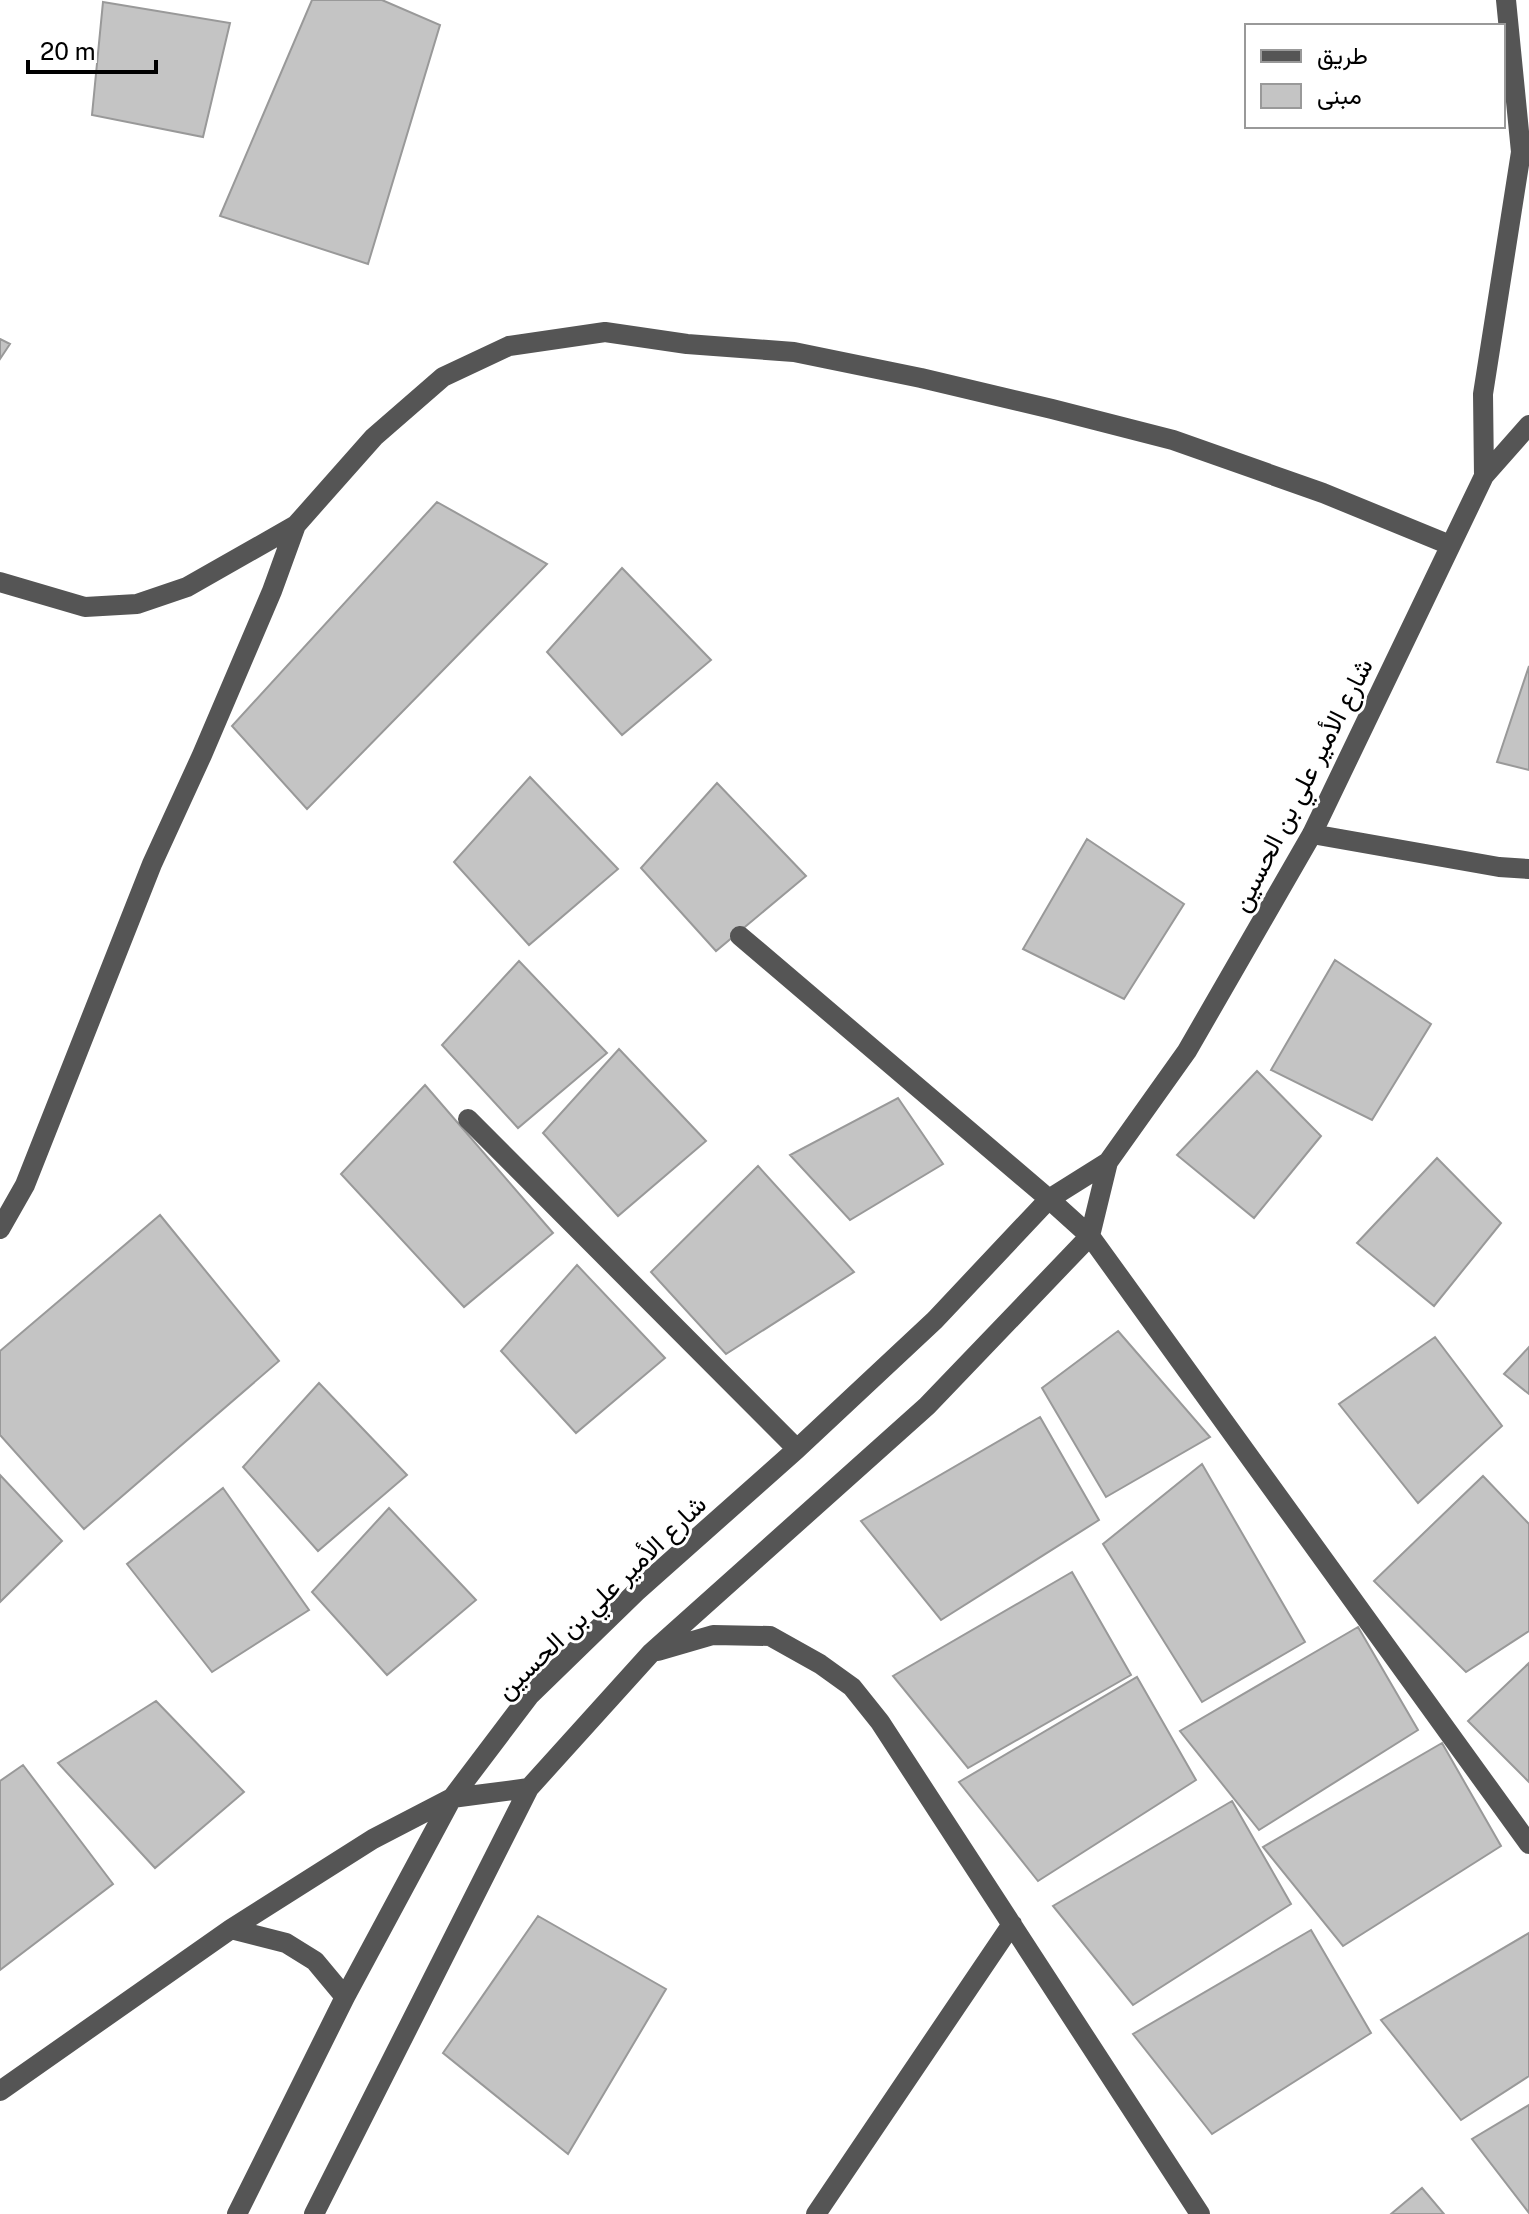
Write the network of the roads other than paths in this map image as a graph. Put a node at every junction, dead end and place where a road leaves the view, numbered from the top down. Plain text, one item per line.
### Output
1 (1506, 0) edge
2 (1529, 425) edge
3 (1484, 476) junction
4 (296, 525) junction
5 (1450, 545) junction
6 (0, 582) edge
7 (1312, 834) junction
8 (1529, 869) edge
9 (740, 936) dead end
10 (468, 1119) dead end
11 (1108, 1162) junction
12 (1049, 1199) junction
13 (0, 1229) edge
14 (1090, 1236) junction
15 (797, 1449) junction
16 (651, 1653) junction
17 (529, 1788) junction
18 (452, 1798) junction
19 (1529, 1844) edge
20 (1012, 1924) junction
21 (231, 1929) junction
22 (345, 1997) junction
23 (0, 2091) edge
24 (237, 2214) edge
25 (314, 2214) edge
26 (816, 2214) edge
27 (1200, 2214) edge

1 - 3 street
2 - 3 street, شارع الأمير علي بن الحسين
3 - 5 street, شارع الأمير علي بن الحسين
4 - 5 street
4 - 6 street
4 - 13 street
5 - 7 street, شارع الأمير علي بن الحسين
7 - 8 street
7 - 11 street, شارع الأمير علي بن الحسين
9 - 12 street
10 - 15 street
11 - 12 street, شارع الأمير علي بن الحسين
11 - 14 street, شارع الأمير علي بن الحسين
12 - 14 street
12 - 15 street, شارع الأمير علي بن الحسين
14 - 16 street
14 - 19 street
15 - 18 street, شارع الأمير علي بن الحسين
16 - 17 street
16 - 20 street
17 - 18 street
17 - 25 street
18 - 21 street
18 - 22 street, شارع الأمير علي بن الحسين
20 - 26 street
20 - 27 street
21 - 22 street
21 - 23 street
22 - 24 street, شارع الأمير علي بن الحسين

